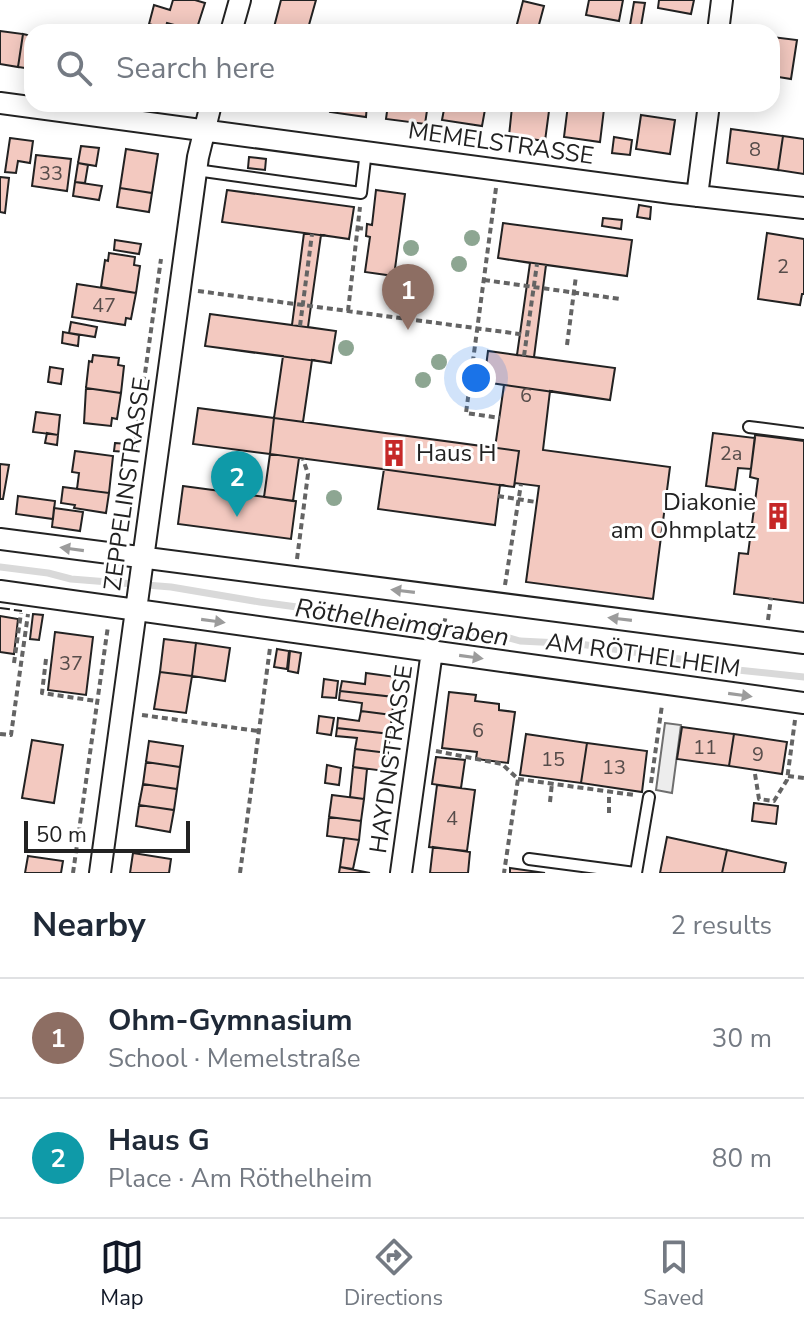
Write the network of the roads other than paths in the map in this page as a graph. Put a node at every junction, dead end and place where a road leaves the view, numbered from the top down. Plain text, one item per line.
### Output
1 (240, 0) edge
2 (722, 0) edge
3 (233, 24) edge
4 (719, 24) edge
5 (0, 103) edge
6 (24, 106) edge
7 (68, 112) edge
8 (209, 112) edge
9 (708, 112) edge
10 (204, 130) junction
11 (366, 151) junction
12 (196, 170) junction
13 (697, 196) junction
14 (804, 208) edge
15 (749, 427) dead end
16 (804, 434) edge
17 (0, 539) edge
18 (142, 567) junction
19 (0, 591) edge
20 (137, 604) junction
21 (804, 643) edge
22 (436, 648) junction
23 (800, 706) edge
24 (649, 797) road end
25 (529, 859) dead end
26 (100, 873) edge
27 (401, 873) edge
28 (636, 873) edge

1 - 3 street
2 - 4 street
5 - 6 street, MEMELSTRASSE
7 - 10 street, MEMELSTRASSE
8 - 10 street, ZEPPELINSTRASSE
9 - 13 street
10 - 11 street, MEMELSTRASSE
10 - 12 street, ZEPPELINSTRASSE
11 - 12 lane
11 - 13 street, MEMELSTRASSE
12 - 18 street, ZEPPELINSTRASSE
13 - 14 street, MEMELSTRASSE
15 - 16 lane
18 -> 17 street, AM RÖTHELHEIM
18 - 20 street, ZEPPELINSTRASSE
21 -> 18 street, AM RÖTHELHEIM
19 - 20 street, AM RÖTHELHEIM
20 -> 22 street, AM RÖTHELHEIM
20 - 26 street, ZEPPELINSTRASSE
22 -> 23 street, AM RÖTHELHEIM
22 - 27 street, HAYDNSTRASSE
24 - 28 lane
25 - 28 lane

